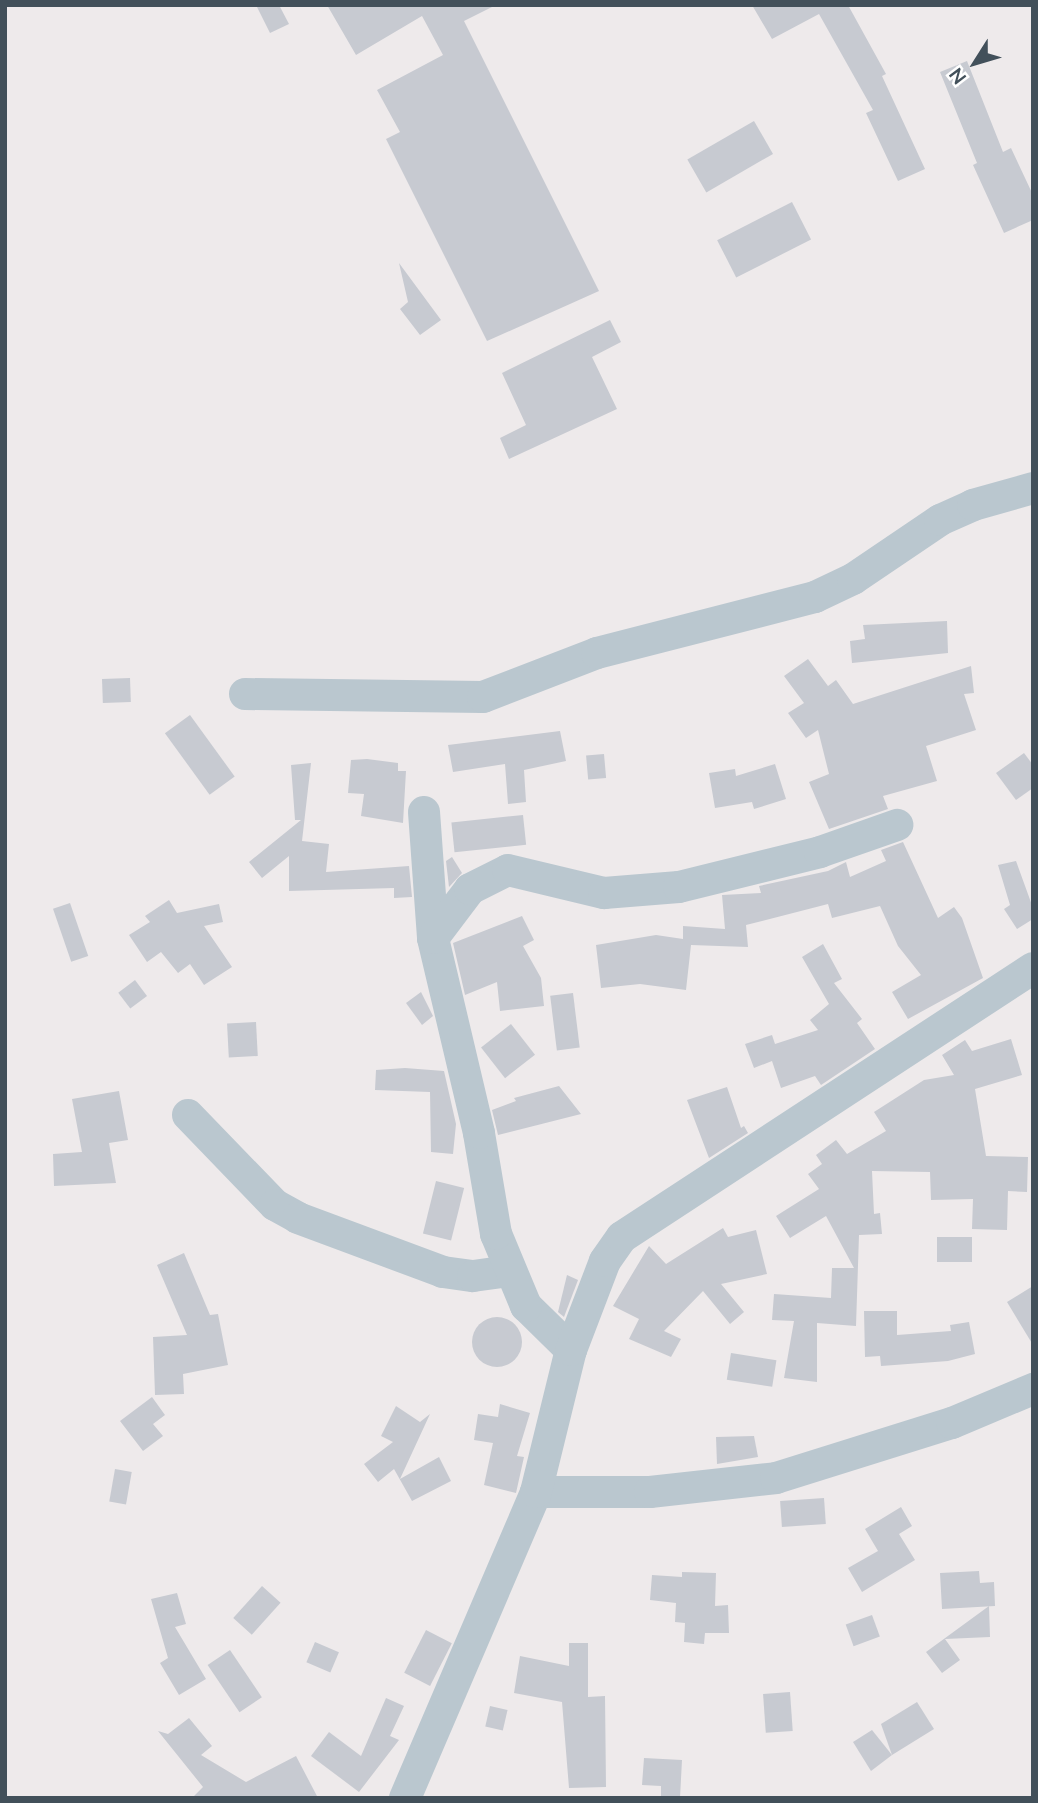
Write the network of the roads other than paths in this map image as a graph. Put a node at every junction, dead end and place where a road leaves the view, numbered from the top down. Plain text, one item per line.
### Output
1 (1033, 488) edge
2 (245, 694) dead end
3 (424, 813) dead end
4 (897, 825) dead end
5 (433, 938) junction
6 (1033, 968) edge
7 (188, 1115) dead end
8 (509, 1272) junction
9 (571, 1350) junction
10 (1033, 1388) edge
11 (536, 1492) junction
12 (405, 1798) edge

1 - 2 street
3 - 5 street
4 - 5 street
5 - 8 street
6 - 9 street
7 - 8 street
8 - 9 street
9 - 11 street
10 - 11 street
11 - 12 street

